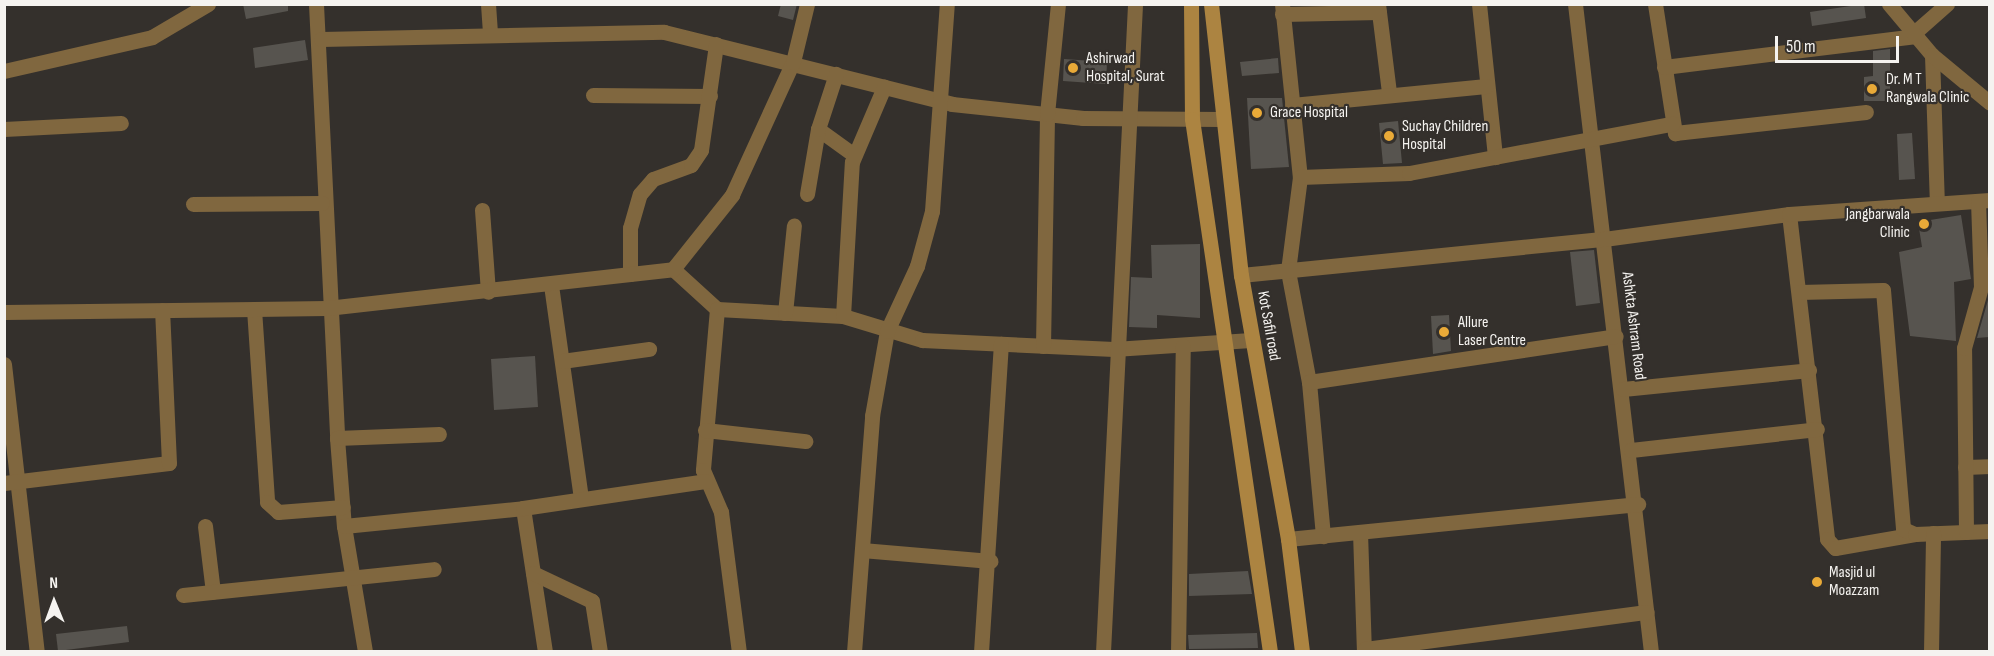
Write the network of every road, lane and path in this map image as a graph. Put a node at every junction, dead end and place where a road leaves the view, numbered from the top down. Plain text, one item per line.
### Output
1 (208, 4) edge
2 (316, 4) edge
3 (488, 4) edge
4 (807, 4) edge
5 (947, 4) edge
6 (1058, 4) edge
7 (1135, 4) edge
8 (1191, 4) edge
9 (1211, 4) edge
10 (1479, 4) edge
11 (1575, 4) edge
12 (1655, 4) edge
13 (1889, 4) edge
14 (1947, 4) edge
15 (1378, 8) edge
16 (1282, 9) edge
17 (490, 33) junction
18 (1915, 35) junction
19 (321, 39) junction
20 (716, 44) junction
21 (1932, 55) junction
22 (793, 62) junction
23 (1664, 67) junction
24 (4, 71) edge
25 (837, 74) junction
26 (1486, 86) junction
27 (884, 87) junction
28 (1389, 92) junction
29 (593, 95) dead end
30 (710, 96) junction
31 (936, 99) junction
32 (1989, 103) edge
33 (1292, 105) junction
34 (1866, 112) dead end
35 (1047, 114) junction
36 (1133, 119) junction
37 (1192, 119) junction
38 (1221, 119) junction
39 (121, 123) dead end
40 (1672, 124) junction
41 (4, 129) edge
42 (818, 129) junction
43 (1591, 136) junction
44 (854, 155) junction
45 (1495, 157) junction
46 (1300, 177) junction
47 (807, 194) dead end
48 (1984, 200) edge
49 (322, 203) junction
50 (1937, 203) junction
51 (193, 204) dead end
52 (482, 210) dead end
53 (1789, 214) junction
54 (794, 225) dead end
55 (1604, 239) junction
56 (673, 269) junction
57 (1288, 271) junction
58 (630, 274) junction
59 (1240, 275) junction
60 (551, 285) junction
61 (488, 292) junction
62 (1799, 292) junction
63 (327, 308) junction
64 (254, 309) junction
65 (717, 309) junction
66 (162, 310) junction
67 (4, 312) edge
68 (785, 313) junction
69 (843, 316) junction
70 (886, 331) junction
71 (1616, 336) junction
72 (1221, 340) junction
73 (1251, 340) junction
74 (1001, 344) junction
75 (1043, 346) junction
76 (1183, 346) junction
77 (649, 349) dead end
78 (1114, 349) junction
79 (561, 361) junction
80 (4, 364) edge
81 (1809, 370) junction
82 (1309, 382) junction
83 (1623, 389) junction
84 (1817, 429) junction
85 (705, 430) junction
86 (439, 435) dead end
87 (337, 438) junction
88 (805, 441) dead end
89 (1631, 450) junction
90 (1989, 466) edge
91 (1965, 467) junction
92 (9, 481) edge
93 (705, 481) junction
94 (581, 498) junction
95 (1638, 504) junction
96 (343, 507) junction
97 (523, 508) junction
98 (206, 526) dead end
99 (344, 526) junction
100 (1989, 531) edge
101 (1360, 532) junction
102 (1966, 532) junction
103 (1933, 533) junction
104 (1915, 534) junction
105 (1323, 536) junction
106 (1288, 539) junction
107 (862, 550) junction
108 (991, 561) junction
109 (434, 569) dead end
110 (533, 573) junction
111 (352, 576) junction
112 (213, 592) junction
113 (183, 595) dead end
114 (1647, 612) junction
115 (1393, 649) edge
116 (1365, 650) edge
117 (37, 651) edge
118 (365, 651) edge
119 (545, 651) edge
120 (600, 651) edge
121 (739, 651) edge
122 (854, 651) edge
123 (981, 651) edge
124 (1102, 651) edge
125 (1178, 651) edge
126 (1270, 651) edge
127 (1302, 651) edge
128 (1651, 651) edge
129 (1931, 651) edge

1 - 24 street
2 - 19 street
3 - 17 street
4 - 22 street
5 - 31 street
6 - 35 street
7 - 36 street
8 - 37 main road
9 - 38 main road, Kot Safil road
10 - 26 street
11 - 43 street, Ashkta Ashram Road
12 - 23 street
13 - 18 street
14 - 18 street
15 - 16 street
15 - 28 street
16 - 33 street
17 - 19 street
17 - 20 street
18 - 21 street
18 - 23 street
19 - 49 street
20 - 22 street
20 - 30 street
21 - 32 street
21 - 50 street
22 - 25 street
22 - 56 street
23 - 40 street
25 - 27 street
25 - 42 street
26 - 28 street
26 - 45 street
27 - 31 street
27 - 44 street
28 - 33 street
29 - 30 street
30 - 58 street
31 - 35 street
31 - 70 street
33 - 46 street
34 - 40 street
35 - 36 street
35 - 75 street
36 - 37 street
36 - 78 street
37 - 38 street
37 - 72 main road
38 - 59 main road, Kot Safil road
39 - 41 street
40 - 43 street
42 - 44 street
42 - 47 street
43 - 45 street
43 - 55 street, Ashkta Ashram Road
44 - 69 street
45 - 46 street
46 - 57 street
48 - 50 street
48 - 91 street
49 - 51 street
49 - 63 street
50 - 53 street
52 - 61 street
53 - 55 street
53 - 62 street
54 - 68 street
55 - 57 street
55 - 71 street, Ashkta Ashram Road
56 - 58 street
56 - 65 street
57 - 59 street
57 - 82 street
58 - 60 street
59 - 73 main road, Kot Safil road
60 - 61 street
60 - 79 street
61 - 63 street
62 - 81 street
62 - 104 street
63 - 64 street
63 - 87 street
64 - 66 street
64 - 96 street
65 - 68 street
65 - 85 street
66 - 67 street
66 - 92 street
68 - 69 street
69 - 70 street
70 - 74 street
70 - 107 street
71 - 82 street
71 - 83 street, Ashkta Ashram Road
72 - 73 street
72 - 76 street
72 - 126 main road
73 - 106 main road, Kot Safil road
74 - 75 street
74 - 108 street
75 - 78 street
76 - 78 street
76 - 125 street
77 - 79 street
78 - 124 street
79 - 94 street
80 - 92 street
81 - 83 street
81 - 84 street
82 - 105 street
83 - 89 street, Ashkta Ashram Road
84 - 89 street
84 - 104 street
85 - 88 street
85 - 93 street
86 - 87 street
87 - 96 street
89 - 95 street, Ashkta Ashram Road
90 - 91 street
91 - 102 street
92 - 117 street
93 - 94 street
93 - 121 street
94 - 97 street
95 - 101 street
95 - 114 street, Ashkta Ashram Road
96 - 99 street
97 - 99 street
97 - 110 street
98 - 112 street
99 - 111 street
100 - 102 street
101 - 105 street
101 - 116 street
102 - 103 street
103 - 104 street
103 - 129 street
105 - 106 street
106 - 127 main road, Kot Safil road
107 - 108 street
107 - 122 street
108 - 123 street
109 - 111 street
110 - 119 street
110 - 120 street
111 - 112 street
111 - 118 street
112 - 113 street
114 - 115 street
114 - 128 street, Ashkta Ashram Road
115 - 116 street

